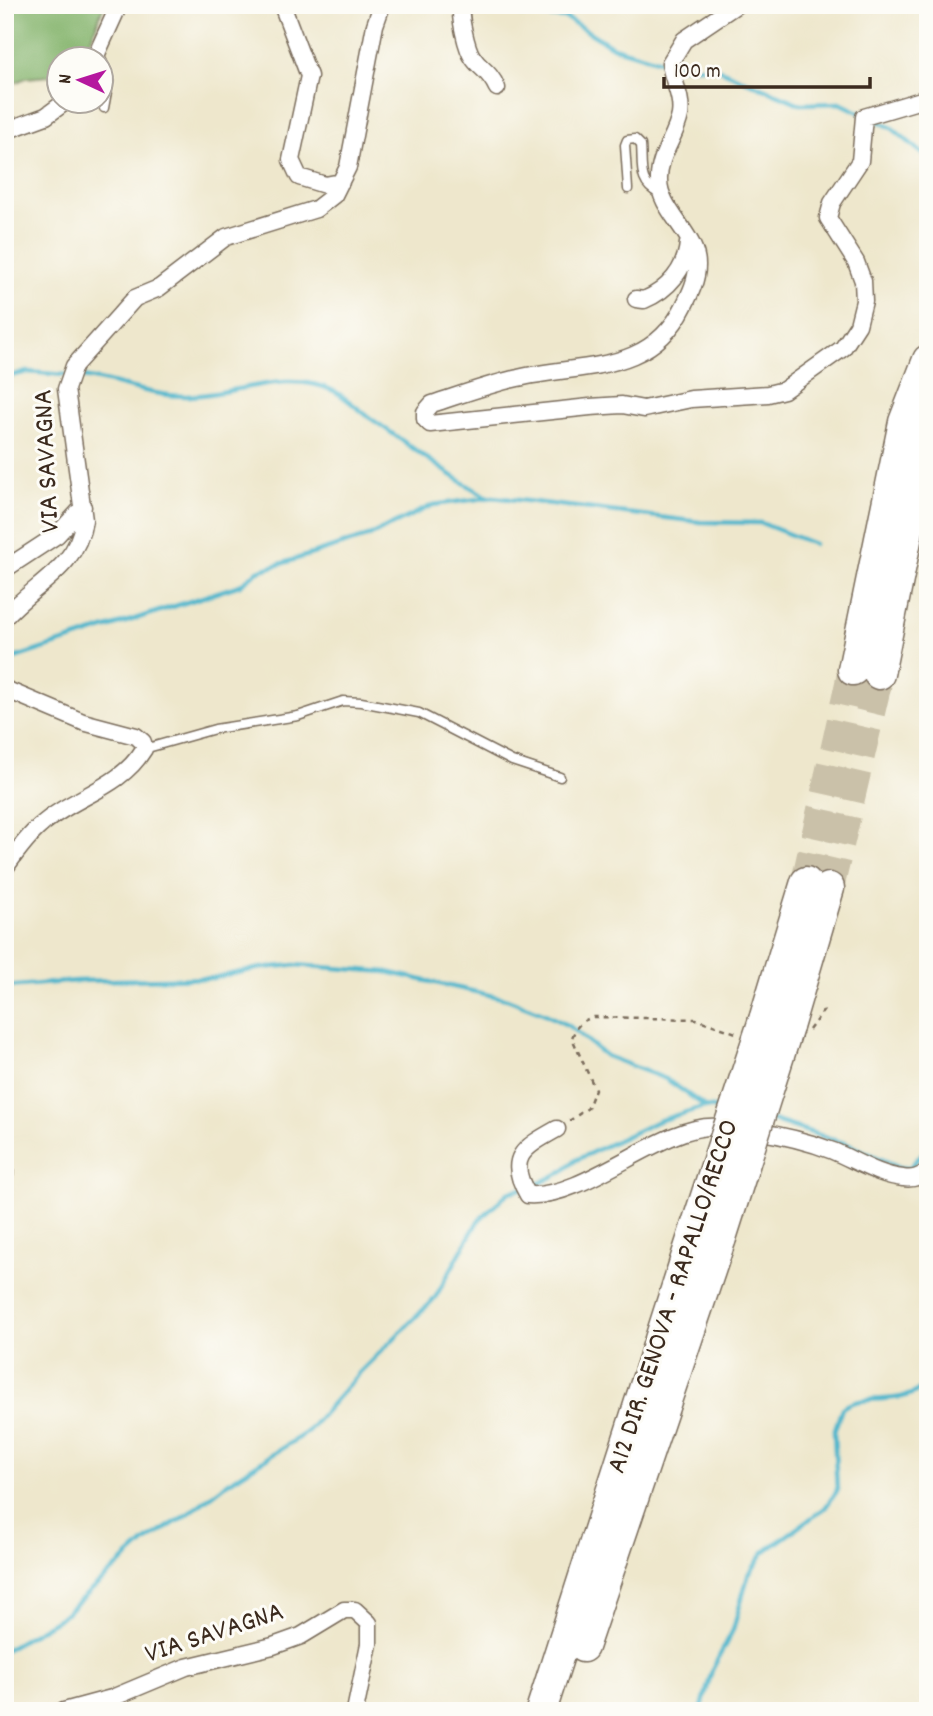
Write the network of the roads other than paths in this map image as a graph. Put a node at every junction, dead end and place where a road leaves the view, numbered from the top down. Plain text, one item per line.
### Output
1 (119, 5) edge
2 (282, 5) edge
3 (382, 5) edge
4 (462, 5) edge
5 (736, 5) edge
6 (101, 46) edge
7 (498, 88) dead end
8 (928, 98) edge
9 (46, 116) edge
10 (10, 130) edge
11 (5, 147) edge
12 (341, 182) junction
13 (628, 189) dead end
14 (663, 195) junction
15 (688, 243) junction
16 (636, 299) dead end
17 (928, 360) edge
18 (928, 431) edge
19 (83, 506) junction
20 (5, 569) edge
21 (5, 617) edge
22 (5, 689) edge
23 (144, 749) junction
24 (560, 777) dead end
25 (5, 868) edge
26 (817, 885) tunnel mouth
27 (557, 1129) road end
28 (5, 1134) edge
29 (928, 1171) edge
30 (5, 1175) edge
31 (709, 1232) junction
32 (64, 1711) edge
33 (355, 1711) edge
34 (541, 1711) edge
35 (562, 1711) edge

1 - 6 street
2 - 12 street
3 - 12 street, VIA SAVAGNA
4 - 7 street
5 - 14 street
8 - 15 street
9 - 10 street
10 - 11 street
12 - 19 street, VIA SAVAGNA
13 - 14 lane
14 - 15 street
15 - 16 street
17 - 18 highway
19 - 20 street
19 - 21 street, VIA SAVAGNA
22 - 23 street
23 - 24 lane
23 - 25 street
26 - 31 highway, A12 DIR. GENOVA - RAPALLO/RECCO, bridge
27 - 29 street
28 - 30 street
31 - 34 highway, A12 DIR. GENOVA - RAPALLO/RECCO
31 - 35 highway
32 - 33 street, VIA SAVAGNA

